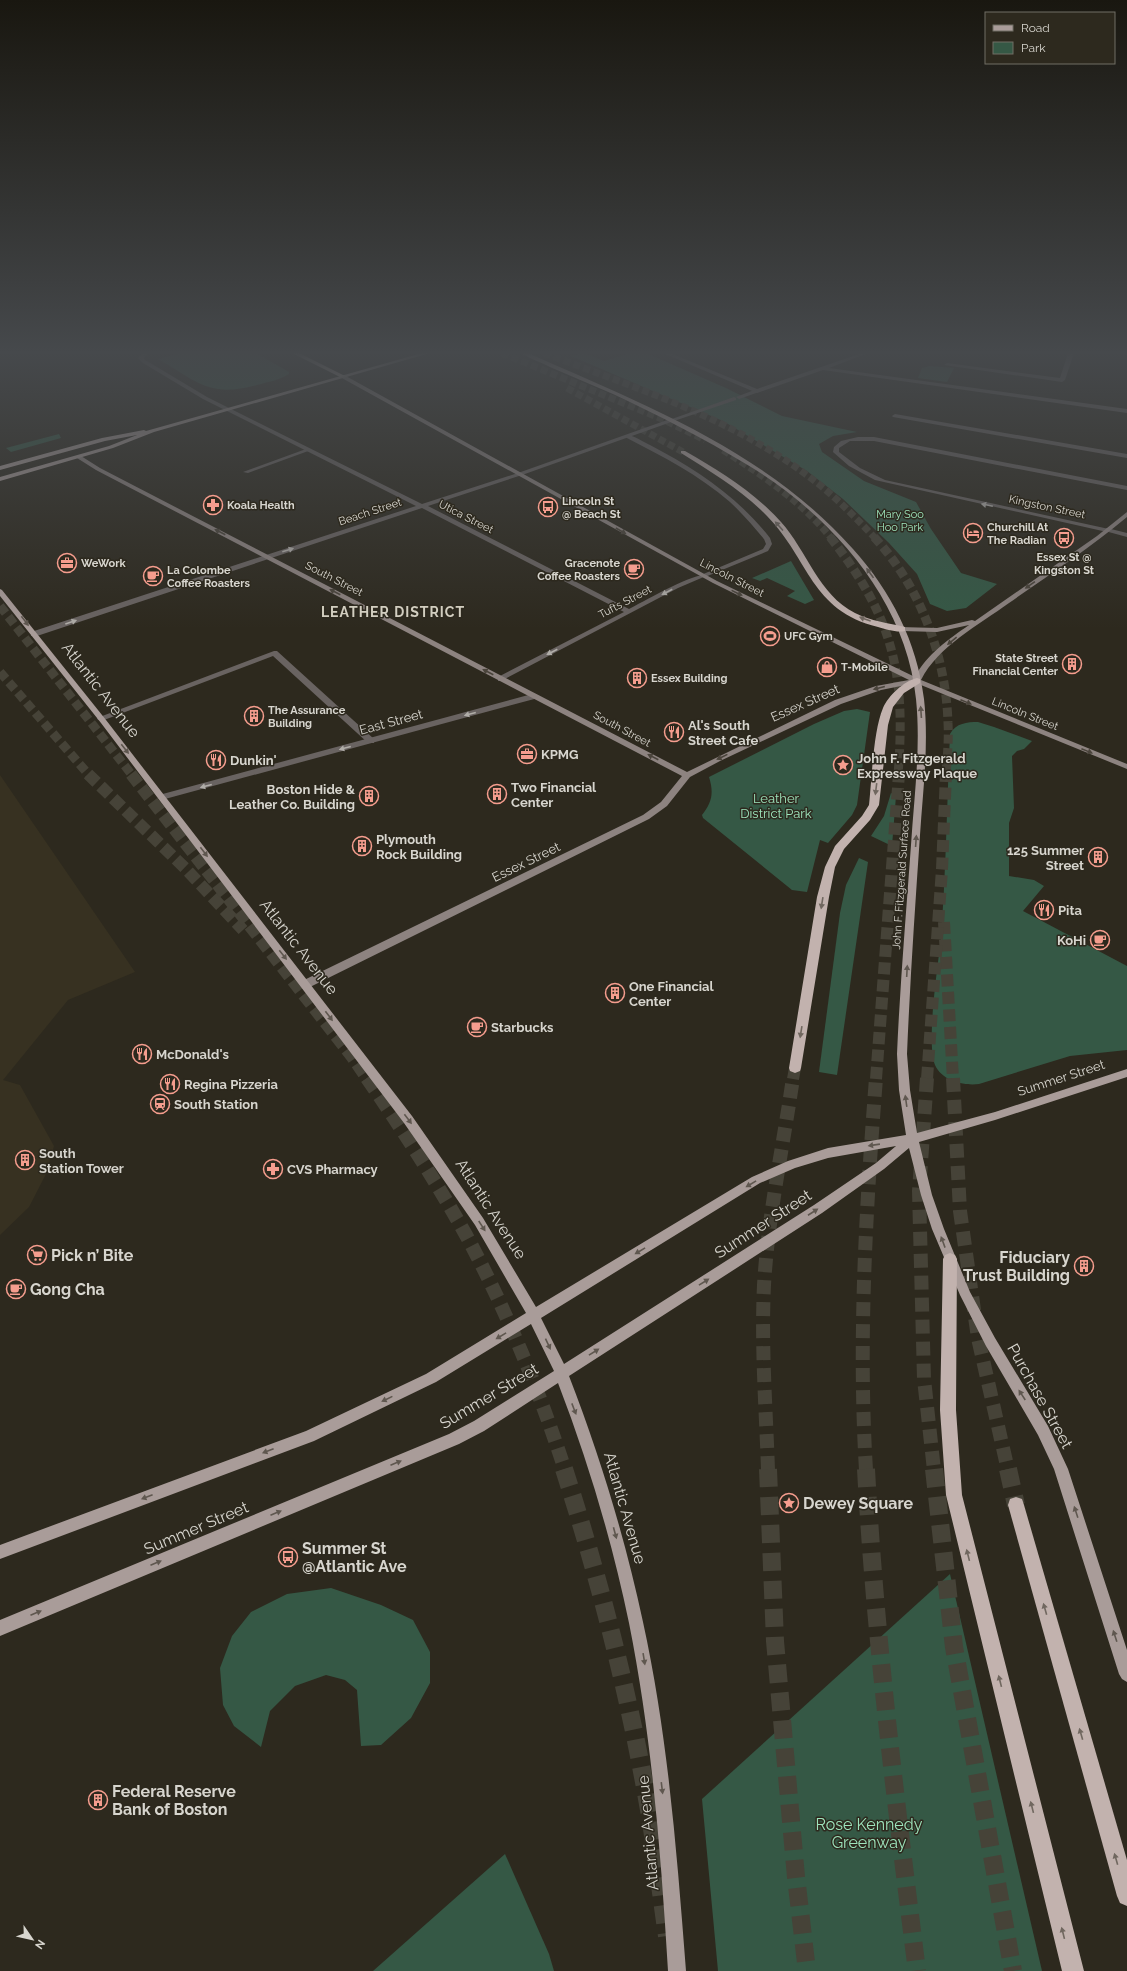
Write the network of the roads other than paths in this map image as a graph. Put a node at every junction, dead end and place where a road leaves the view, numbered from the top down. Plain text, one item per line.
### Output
1 (82, 445) edge
2 (116, 445) edge
3 (298, 445) edge
4 (467, 445) edge
5 (602, 445) edge
6 (644, 445) edge
7 (717, 445) tunnel mouth
8 (840, 445) edge
9 (905, 445) edge
10 (1063, 445) edge
11 (308, 450) junction
12 (683, 452) tunnel mouth
13 (79, 456) junction
14 (1127, 456) edge
15 (0, 468) edge
16 (246, 472) dead end
17 (520, 474) junction
18 (0, 479) edge
19 (1127, 488) edge
20 (421, 506) junction
21 (1127, 514) edge
22 (1107, 530) junction
23 (1127, 536) edge
24 (267, 557) junction
25 (703, 576) junction
26 (0, 591) edge
27 (630, 612) junction
28 (984, 618) junction
29 (902, 629) junction
30 (34, 634) junction
31 (501, 679) junction
32 (917, 681) junction
33 (535, 696) junction
34 (101, 718) junction
35 (371, 741) junction
36 (1127, 767) edge
37 (687, 775) junction
38 (162, 797) junction
39 (306, 984) junction
40 (795, 1068) tunnel mouth
41 (1127, 1073) edge
42 (912, 1139) junction
43 (950, 1259) junction
44 (534, 1316) junction
45 (561, 1373) junction
46 (1016, 1505) tunnel mouth
47 (0, 1552) edge
48 (0, 1628) edge
49 (1127, 1674) edge
50 (1127, 1896) edge
51 (677, 1971) edge
52 (1073, 1971) edge

1 - 15 main road
2 - 13 main road
3 - 11 street, Utica Street
4 - 17 main road, Lincoln Street
5 - 17 street, Beach Street
6 - 25 street, Tufts Street
29 -> 7 main road, John F. Fitzgerald Surface Road
22 -> 8 street, Kingston Street
9 -> 19 street, Kingston Street
10 - 14 street
11 - 16 street
11 - 20 street, Utica Street
29 -> 12 highway
13 - 18 main road
24 -> 13 main road, South Street
17 - 20 street, Beach Street
17 -> 25 main road, Lincoln Street
24 -> 20 street, Beach Street
20 - 27 street, Utica Street
21 - 22 main road
22 - 23 street, Kingston Street
22 -> 28 main road
30 -> 24 street, Beach Street
31 -> 24 main road, South Street
25 -> 27 street, Tufts Street
25 -> 32 main road, Lincoln Street
26 -> 30 main road, Atlantic Avenue
27 -> 31 street, Tufts Street
28 - 29 main road
28 -> 32 main road
29 - 32 main road, John F. Fitzgerald Surface Road
30 - 34 main road, Atlantic Avenue
31 - 33 main road, South Street
32 -> 36 main road, Lincoln Street
32 -> 37 main road, Essex Street
32 -> 40 highway
42 -> 32 main road, John F. Fitzgerald Surface Road
33 -> 35 street, East Street
37 -> 33 main road, South Street
34 - 35 street
34 -> 38 main road, Atlantic Avenue
35 -> 38 street, East Street
37 - 39 main road, Essex Street
38 -> 39 main road, Atlantic Avenue
39 -> 44 main road, Atlantic Avenue
41 - 42 main road, Summer Street
43 -> 42 main road, Purchase Street
42 -> 44 main road, Summer Street
45 -> 42 main road, Summer Street
49 -> 43 main road, Purchase Street
52 -> 43 highway
44 -> 45 main road, Atlantic Avenue
44 -> 47 main road, Summer Street
48 -> 45 main road, Summer Street
45 -> 51 main road, Atlantic Avenue
50 -> 46 highway

